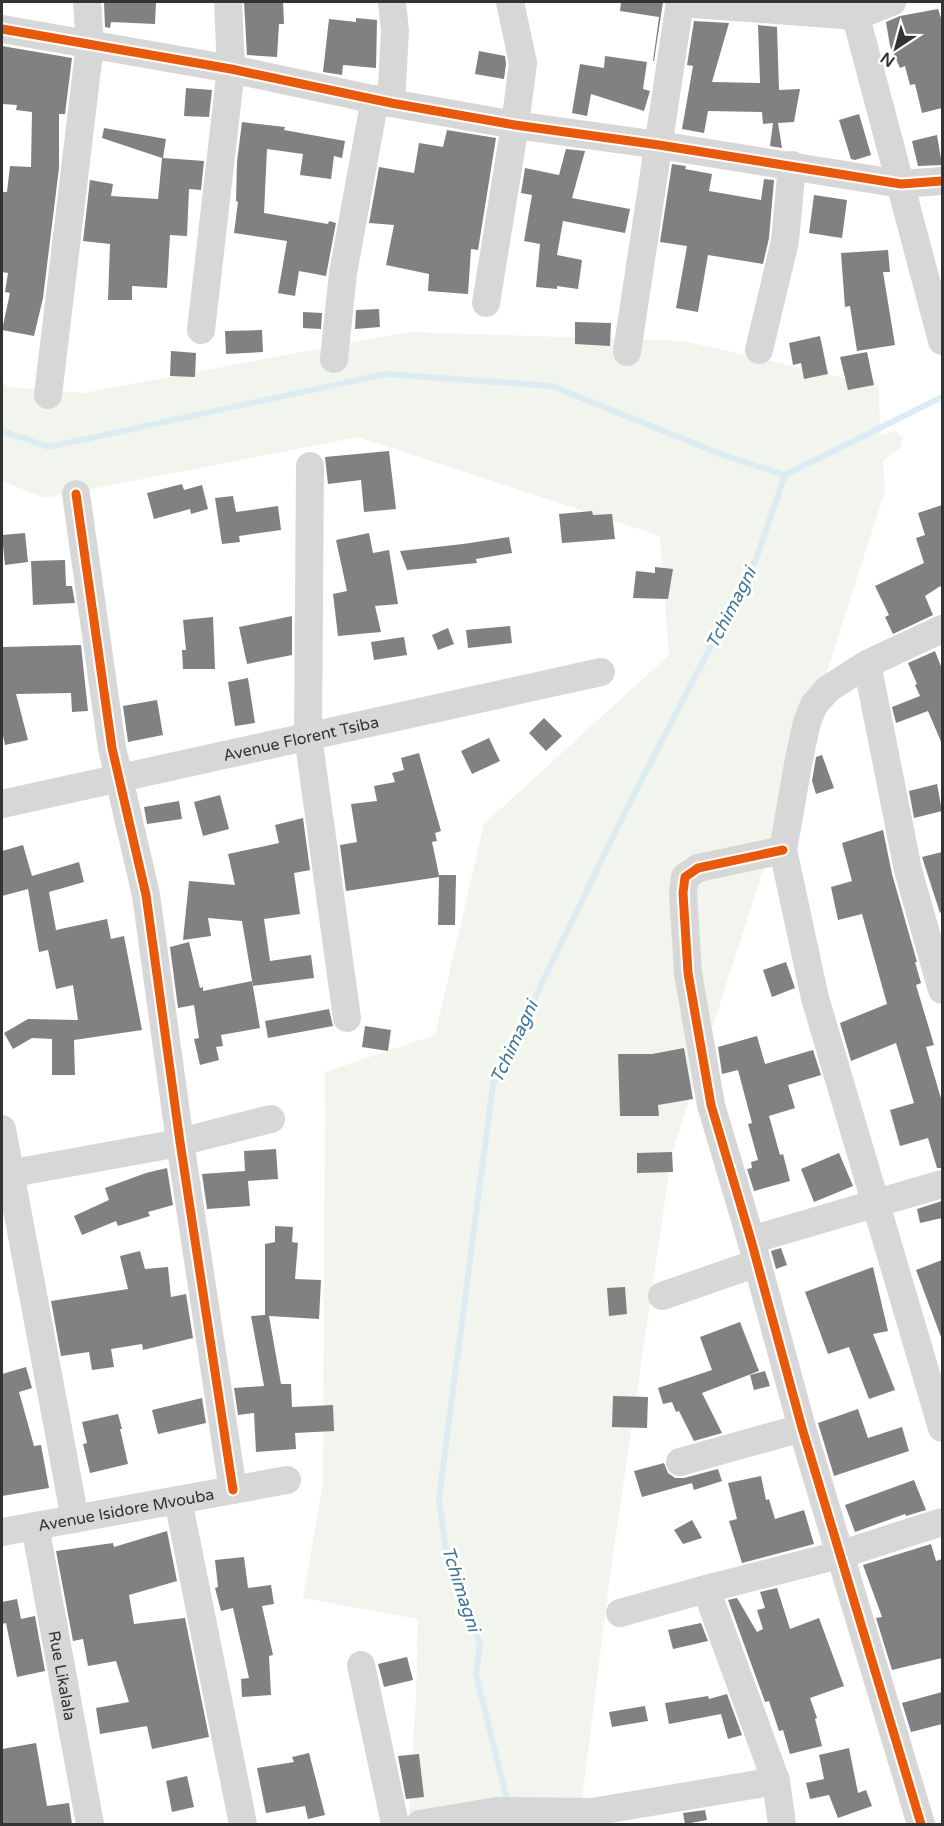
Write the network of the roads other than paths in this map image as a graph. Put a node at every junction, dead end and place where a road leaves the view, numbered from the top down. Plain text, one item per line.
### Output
1 (87, 2) edge
2 (228, 2) edge
3 (392, 2) edge
4 (510, 2) edge
5 (680, 2) edge
6 (892, 2) edge
7 (854, 9) edge
8 (2, 29) edge
9 (90, 44) junction
10 (231, 69) junction
11 (383, 101) junction
12 (515, 125) junction
13 (659, 145) junction
14 (792, 165) junction
15 (942, 181) edge
16 (901, 184) junction
17 (486, 303) dead end
18 (201, 330) dead end
19 (942, 341) edge
20 (759, 350) dead end
21 (627, 352) dead end
22 (334, 358) dead end
23 (48, 395) dead end
24 (310, 466) dead end
25 (76, 494) dead end
26 (942, 629) edge
27 (867, 664) junction
28 (601, 672) dead end
29 (308, 736) junction
30 (120, 779) junction
31 (2, 804) edge
32 (783, 850) junction
33 (942, 990) edge
34 (347, 1018) dead end
35 (271, 1119) dead end
36 (2, 1129) edge
37 (180, 1142) junction
38 (6, 1174) edge
39 (942, 1184) edge
40 (877, 1204) junction
41 (754, 1251) junction
42 (662, 1296) dead end
43 (802, 1428) junction
44 (942, 1428) edge
45 (680, 1462) dead end
46 (286, 1480) dead end
47 (233, 1490) junction
48 (178, 1500) junction
49 (75, 1519) junction
50 (942, 1522) edge
51 (34, 1526) junction
52 (2, 1532) edge
53 (839, 1555) junction
54 (706, 1588) junction
55 (620, 1613) dead end
56 (361, 1665) dead end
57 (776, 1781) junction
58 (90, 1824) edge
59 (243, 1824) edge
60 (395, 1824) edge
61 (420, 1824) edge
62 (782, 1824) edge
63 (921, 1824) edge

1 - 9 street
2 - 10 street
3 - 11 street
4 - 12 street
5 - 7 street
5 - 13 street
6 - 7 street
7 - 16 street
8 - 9 street
9 - 10 street
9 - 23 street
10 - 11 street
10 - 18 street
11 - 12 street
11 - 22 street
12 - 13 street
12 - 17 street
13 - 14 street
13 - 21 street
14 - 16 street
14 - 20 street
15 - 16 street
16 - 19 street
24 - 29 street
25 - 30 street
26 - 27 street
27 - 32 street
27 - 33 street
28 - 29 street, Avenue Florent Tsiba
29 - 30 street, Avenue Florent Tsiba
29 - 34 street
30 - 31 street, Avenue Florent Tsiba
30 - 37 street
32 - 40 street
32 - 41 street
35 - 37 street
36 - 38 street
37 - 38 street
37 - 47 street
38 - 49 street
39 - 40 street
40 - 41 street
40 - 44 street
41 - 42 street
41 - 43 street
43 - 45 street
43 - 53 street
46 - 47 street, Avenue Isidore Mvouba
47 - 48 street, Avenue Isidore Mvouba
48 - 49 street, Avenue Isidore Mvouba
48 - 59 street
49 - 51 street, Avenue Isidore Mvouba
50 - 53 street
51 - 52 street, Avenue Isidore Mvouba
51 - 58 street, Rue Likalala
53 - 54 street
53 - 63 street
54 - 55 street
54 - 57 street
56 - 60 street
57 - 61 street
57 - 62 street

